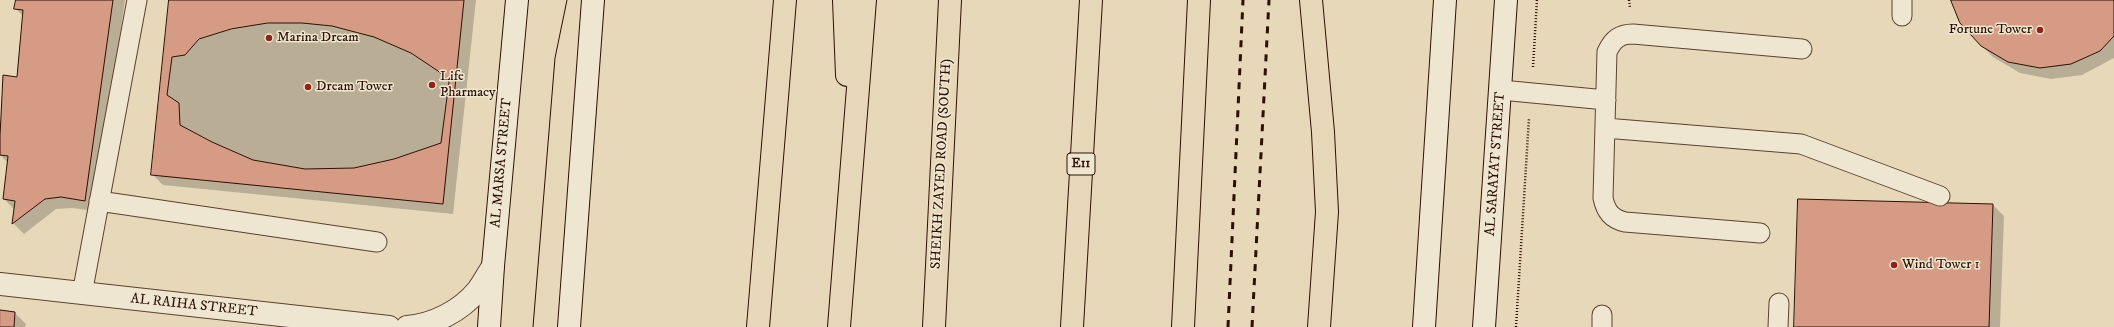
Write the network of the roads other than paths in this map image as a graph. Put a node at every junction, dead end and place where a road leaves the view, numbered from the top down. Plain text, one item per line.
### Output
1 (137, 0) edge
2 (517, 0) edge
3 (593, 0) edge
4 (785, 0) edge
5 (844, 0) edge
6 (865, 0) edge
7 (950, 0) edge
8 (1090, 0) edge
9 (1199, 0) edge
10 (1311, 0) edge
11 (1445, 0) edge
12 (1506, 0) edge
13 (1802, 49) dead end
14 (1501, 90) junction
15 (1606, 100) junction
16 (1605, 128) junction
17 (853, 146) junction
18 (1940, 196) dead end
19 (99, 201) junction
20 (1760, 233) dead end
21 (377, 242) dead end
22 (493, 266) junction
23 (0, 284) edge
24 (82, 294) junction
25 (1779, 303) dead end
26 (389, 327) edge
27 (407, 327) edge
28 (489, 327) edge
29 (569, 327) edge
30 (758, 327) edge
31 (839, 327) edge
32 (934, 327) edge
33 (1072, 327) edge
34 (1183, 327) edge
35 (1319, 327) edge
36 (1424, 327) edge
37 (1484, 327) edge
38 (1778, 327) edge

1 - 19 lane
2 - 22 main road, AL MARSA STREET
3 - 29 main road
4 - 30 highway
5 - 17 highway
6 - 17 highway
7 - 32 highway, SHEIKH ZAYED ROAD (SOUTH)
8 - 33 highway, E11
9 - 34 highway
10 - 35 highway
11 - 36 main road
12 - 14 main road, AL SARAYAT STREET
13 - 15 lane
14 - 15 lane
14 - 37 main road, AL SARAYAT STREET
15 - 16 lane
16 - 18 lane
16 - 20 lane
17 - 31 highway
19 - 21 lane
19 - 24 lane
22 - 27 main road
22 - 28 main road, AL MARSA STREET
23 - 24 main road, AL RAIHA STREET
24 - 26 main road, AL RAIHA STREET
25 - 38 lane

